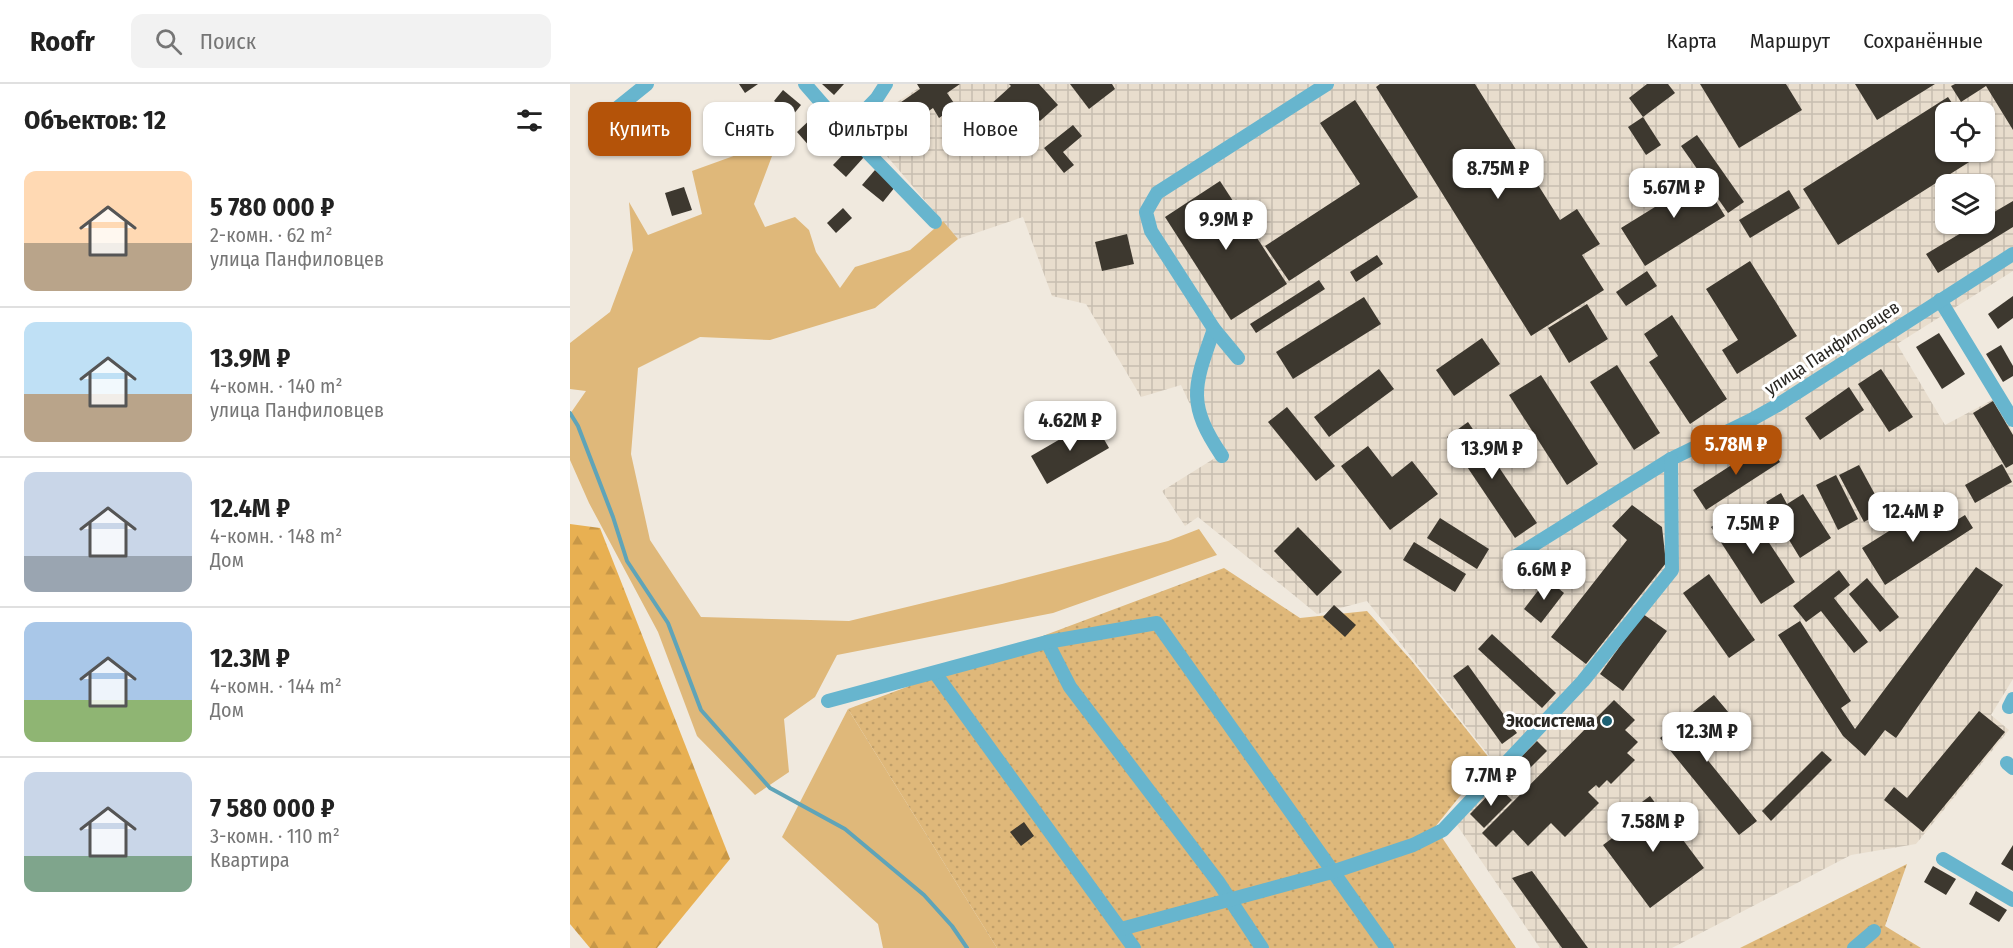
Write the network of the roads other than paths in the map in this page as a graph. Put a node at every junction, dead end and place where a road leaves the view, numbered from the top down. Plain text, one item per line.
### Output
1 (647, 84) edge
2 (805, 84) edge
3 (886, 84) edge
4 (1327, 84) edge
5 (625, 102) edge
6 (821, 102) edge
7 (873, 102) edge
8 (871, 156) edge
9 (935, 222) dead end
10 (2013, 254) edge
11 (1940, 300) junction
12 (1214, 329) junction
13 (1238, 358) dead end
14 (2013, 420) edge
15 (1222, 456) dead end
16 (1671, 459) junction
17 (1513, 558) dead end
18 (1047, 642) junction
19 (934, 673) junction
20 (828, 701) dead end
21 (1942, 859) dead end
22 (1332, 872) junction
23 (2012, 898) edge
24 (1231, 899) junction
25 (1121, 929) junction
26 (1874, 931) dead end
27 (1134, 948) edge
28 (1262, 948) edge
29 (1388, 948) edge
30 (1854, 948) edge

1 - 5 street
2 - 6 street
3 - 7 street
4 - 12 street
8 - 9 street
10 - 11 street, улица Панфиловцев
11 - 14 street
11 - 16 street, улица Панфиловцев
12 - 13 street
12 - 15 street
16 - 17 street, улица Панфиловцев
16 - 22 street
18 - 19 street
18 - 22 street
18 - 24 street
19 - 20 street
19 - 25 street
21 - 23 street
22 - 24 street
22 - 29 street
24 - 25 street
24 - 28 street
25 - 27 street
26 - 30 street

